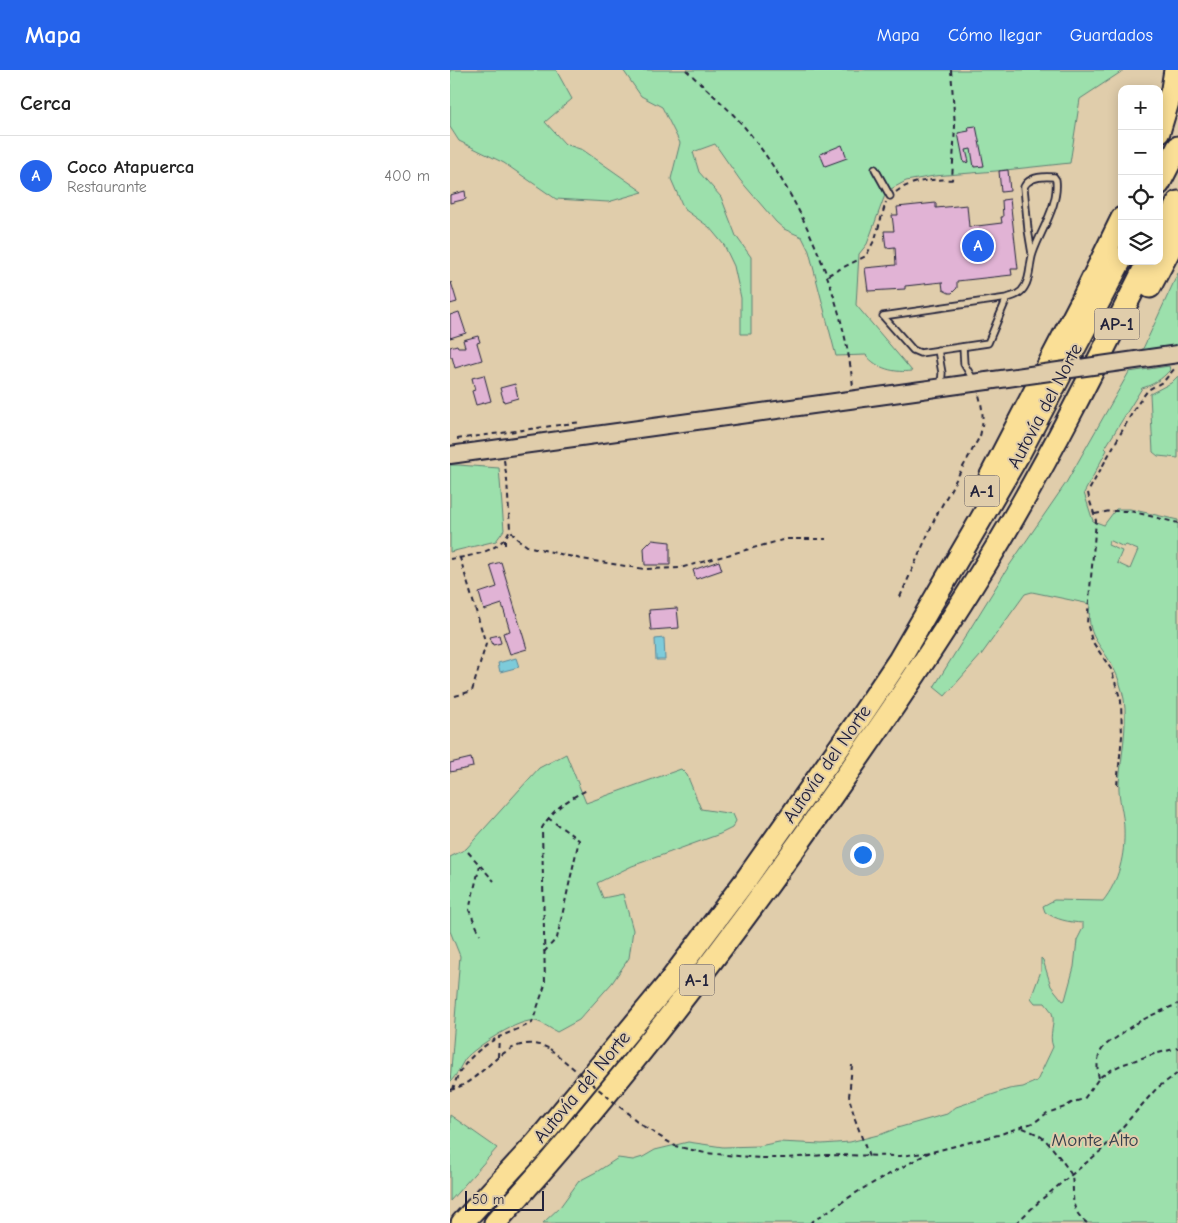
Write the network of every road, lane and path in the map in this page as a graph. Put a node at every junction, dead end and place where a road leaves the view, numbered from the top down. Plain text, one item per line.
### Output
1 (686, 70) edge
2 (951, 70) edge
3 (1175, 70) edge
4 (1160, 130) edge
5 (1178, 147) edge
6 (875, 169) dead end
7 (1163, 176) edge
8 (952, 180) junction
9 (956, 180) dead end
10 (890, 196) junction
11 (1178, 202) edge
12 (1121, 220) edge
13 (1163, 232) edge
14 (1178, 234) edge
15 (1032, 254) junction
16 (1118, 265) edge
17 (1146, 265) edge
18 (828, 275) junction
19 (1006, 298) junction
20 (963, 347) junction
21 (938, 350) junction
22 (1177, 361) edge
23 (981, 382) junction
24 (941, 386) junction
25 (1085, 387) junction
26 (854, 399) junction
27 (502, 448) junction
28 (450, 455) edge
29 (1095, 514) junction
30 (1178, 523) edge
31 (510, 529) junction
32 (826, 539) dead end
33 (504, 540) junction
34 (505, 548) dead end
35 (460, 558) junction
36 (450, 559) edge
37 (900, 597) dead end
38 (455, 696) dead end
39 (831, 758) junction
40 (1117, 785) dead end
41 (587, 790) dead end
42 (548, 818) junction
43 (468, 852) dead end
44 (480, 865) junction
45 (494, 881) dead end
46 (480, 934) dead end
47 (544, 952) junction
48 (1178, 1004) edge
49 (499, 1037) junction
50 (1178, 1048) edge
51 (498, 1057) junction
52 (852, 1065) dead end
53 (1178, 1073) edge
54 (1099, 1078) junction
55 (451, 1090) edge
56 (1023, 1128) junction
57 (932, 1152) junction
58 (869, 1157) junction
59 (1072, 1174) junction
60 (462, 1223) edge
61 (495, 1223) edge
62 (810, 1223) edge
63 (1016, 1223) edge
64 (1086, 1223) edge

1 - 18 path
2 - 8 path
3 - 4 highway
5 - 7 highway
6 - 10 lane
8 - 9 path
8 - 10 path
10 - 18 path
11 - 13 highway
12 - 39 highway, A-1
14 - 25 highway, A-1
15 - 15 lane
15 - 19 lane
16 - 39 highway, Autovía del Norte / AP-1
17 - 25 highway, Autovía del Norte / AP-1
18 - 26 path
19 - 20 lane
19 - 21 lane
20 - 21 lane
20 - 23 lane
21 - 24 lane
22 - 23 main road, bridge
22 - 29 path
23 - 24 main road
23 - 37 path
24 - 26 main road
25 - 61 highway, Autovía del Norte / A-1
26 - 27 main road
27 - 28 main road
27 - 31 path
29 - 30 path
29 - 40 path
31 - 32 path
31 - 33 path
33 - 34 path
33 - 35 path
35 - 36 path
35 - 38 path
39 - 60 highway, Autovía del Norte / A-1
41 - 42 path
42 - 47 path
42 - 47 path
43 - 44 path
44 - 45 path
44 - 46 path
47 - 49 path
48 - 54 path
49 - 51 path
49 - 55 path
50 - 54 path
51 - 55 path
51 - 58 path, bridge
52 - 58 path
53 - 59 path
54 - 56 path
56 - 57 path
56 - 59 path
57 - 58 path
57 - 62 path
59 - 63 path
59 - 64 path

